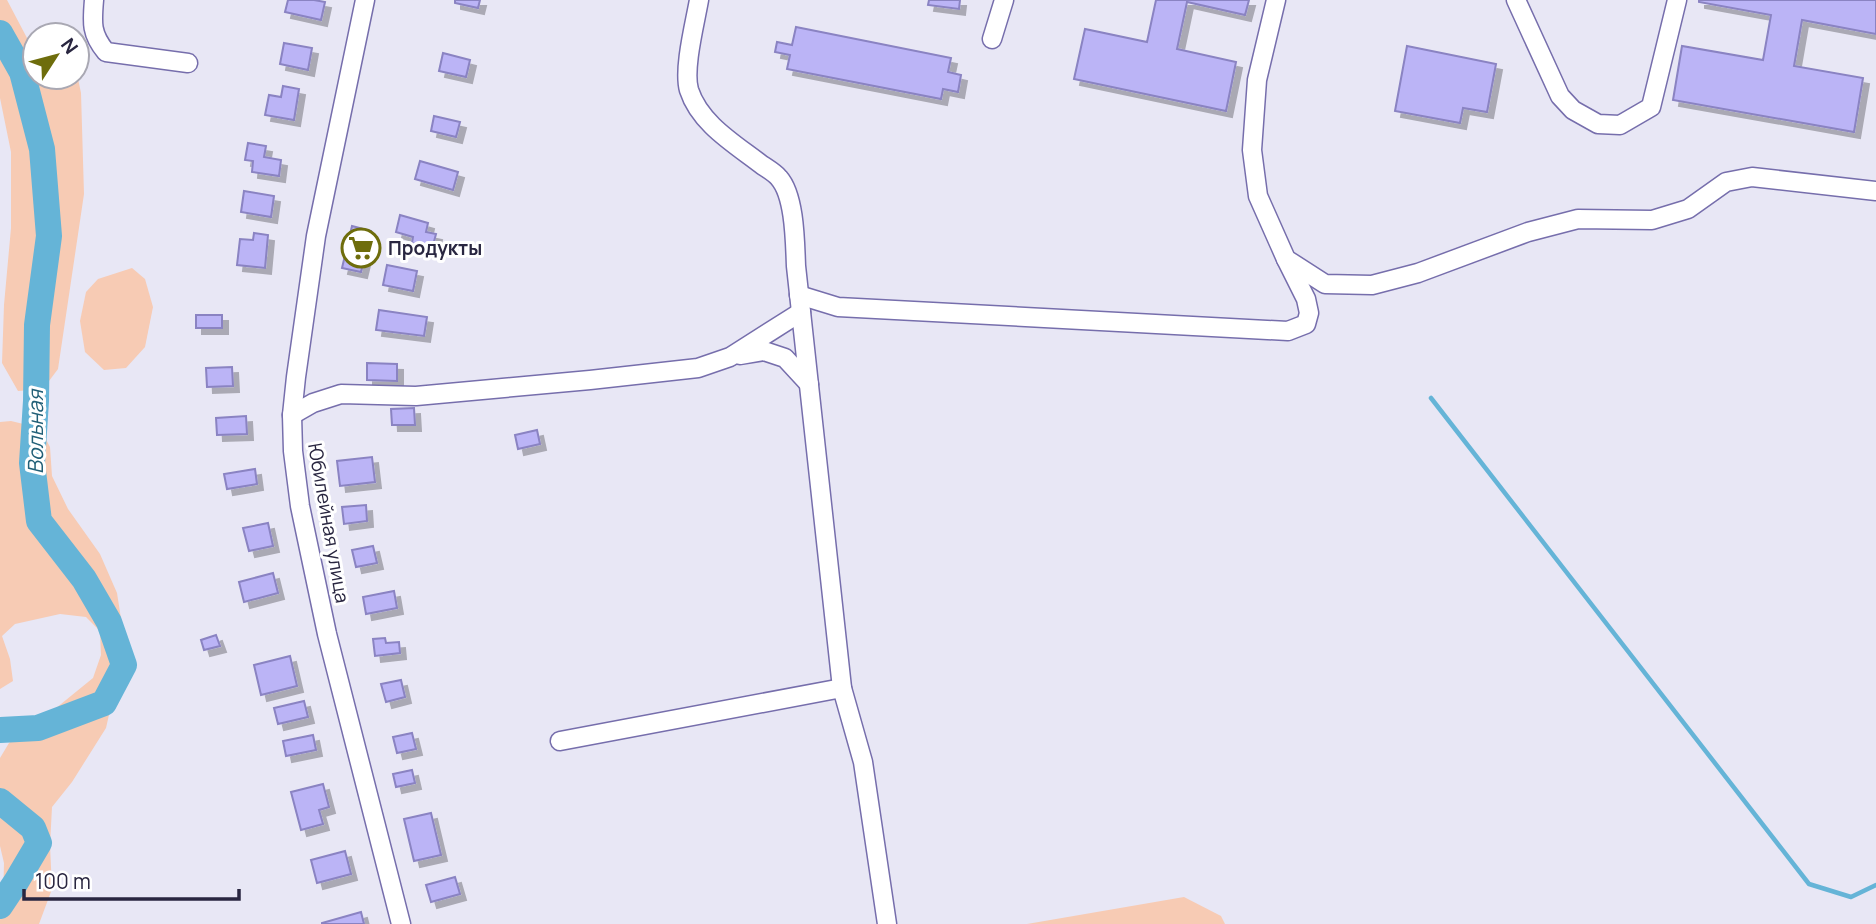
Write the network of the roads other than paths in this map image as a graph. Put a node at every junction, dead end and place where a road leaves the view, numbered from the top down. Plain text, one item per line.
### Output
1 (94, 0) edge
2 (365, 0) edge
3 (699, 0) edge
4 (1004, 0) edge
5 (1276, 0) edge
6 (1516, 0) edge
7 (1677, 0) edge
8 (992, 39) dead end
9 (188, 63) dead end
10 (1876, 191) edge
11 (1286, 259) junction
12 (800, 303) junction
13 (730, 357) junction
14 (809, 384) junction
15 (292, 415) junction
16 (842, 688) junction
17 (560, 741) dead end
18 (401, 924) edge
19 (887, 924) edge

1 - 9 street
2 - 15 street, Юбилейная улица
3 - 12 street
4 - 8 street
5 - 11 street
6 - 7 street
10 - 11 street
11 - 12 street
12 - 13 street
12 - 14 street
13 - 14 street
13 - 15 street
14 - 16 street
15 - 18 street, Юбилейная улица
16 - 17 street
16 - 19 street

